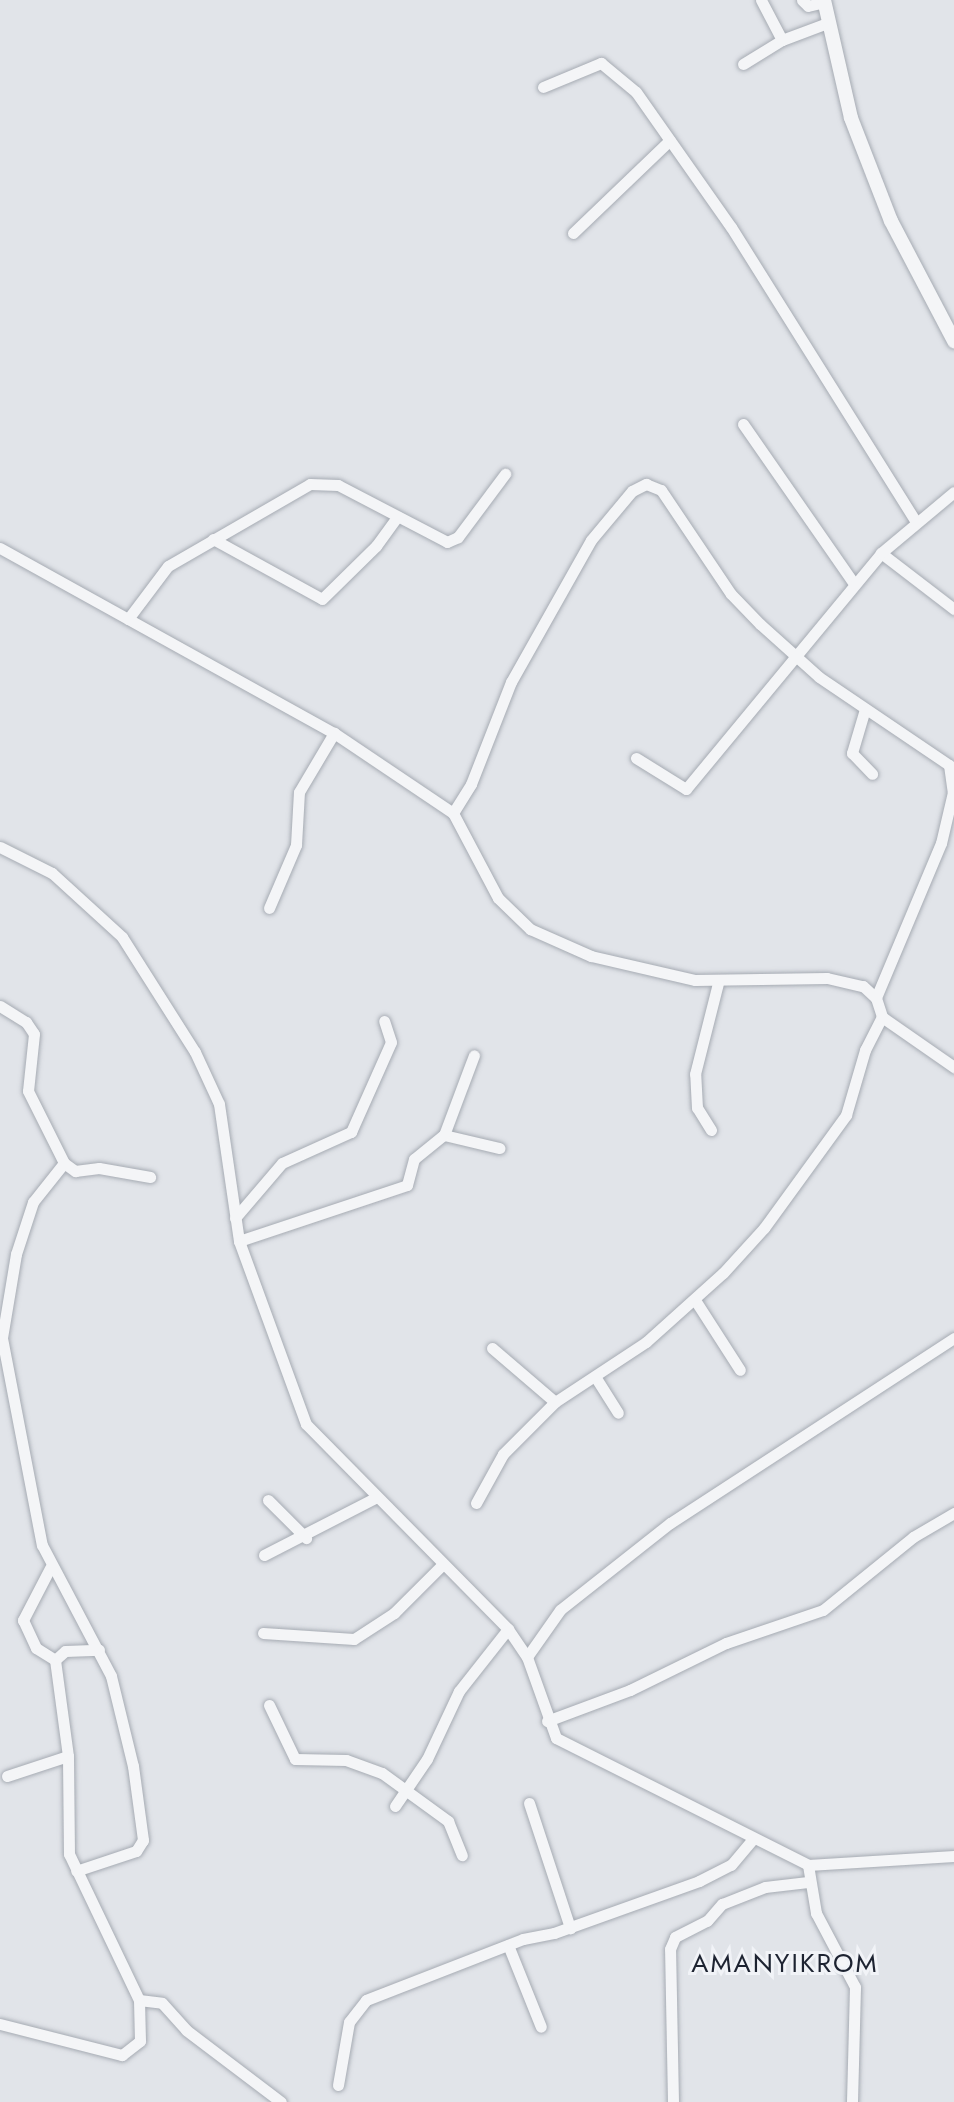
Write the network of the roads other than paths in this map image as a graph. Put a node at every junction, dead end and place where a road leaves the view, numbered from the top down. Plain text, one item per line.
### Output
1 (761, 0) edge
2 (802, 0) edge
3 (824, 1) edge
4 (827, 23) junction
5 (782, 40) junction
6 (743, 64) dead end
7 (543, 87) dead end
8 (670, 140) junction
9 (573, 233) dead end
10 (954, 341) edge
11 (743, 424) dead end
12 (505, 474) dead end
13 (954, 492) edge
14 (397, 517) junction
15 (915, 520) junction
16 (213, 539) junction
17 (0, 548) edge
18 (881, 553) junction
19 (854, 584) junction
20 (954, 609) edge
21 (128, 619) junction
22 (794, 655) junction
23 (865, 709) junction
24 (334, 733) junction
25 (636, 758) dead end
26 (872, 774) dead end
27 (953, 792) edge
28 (453, 813) junction
29 (950, 820) edge
30 (0, 847) edge
31 (269, 908) dead end
32 (718, 983) junction
33 (876, 998) junction
34 (0, 1006) edge
35 (882, 1017) junction
36 (384, 1021) dead end
37 (474, 1055) dead end
38 (954, 1067) edge
39 (711, 1130) dead end
40 (444, 1135) junction
41 (499, 1148) dead end
42 (64, 1163) junction
43 (150, 1177) dead end
44 (235, 1218) junction
45 (239, 1241) junction
46 (695, 1300) junction
47 (954, 1338) edge
48 (492, 1348) dead end
49 (740, 1370) dead end
50 (596, 1378) junction
51 (555, 1402) junction
52 (618, 1413) dead end
53 (375, 1498) junction
54 (268, 1500) dead end
55 (476, 1503) dead end
56 (954, 1513) edge
57 (306, 1538) junction
58 (264, 1555) dead end
59 (441, 1566) junction
60 (50, 1568) junction
61 (508, 1629) junction
62 (263, 1633) dead end
63 (99, 1650) junction
64 (527, 1657) junction
65 (55, 1660) junction
66 (269, 1705) dead end
67 (547, 1721) junction
68 (68, 1756) junction
69 (7, 1776) dead end
70 (408, 1789) junction
71 (529, 1803) dead end
72 (395, 1806) dead end
73 (753, 1839) junction
74 (462, 1855) dead end
75 (954, 1856) edge
76 (808, 1865) junction
77 (76, 1871) junction
78 (808, 1882) junction
79 (570, 1928) junction
80 (508, 1945) junction
81 (139, 2000) junction
82 (0, 2024) edge
83 (541, 2027) dead end
84 (338, 2085) dead end
85 (281, 2102) edge
86 (673, 2102) edge
87 (852, 2102) edge

1 - 5 street
2 - 3 street
3 - 4 street
4 - 5 street
4 - 10 street
5 - 6 street
7 - 8 street
8 - 9 street
8 - 15 street
11 - 19 street
12 - 14 street
13 - 15 street
14 - 16 street
14 - 16 street
15 - 18 street
16 - 21 street
17 - 21 street
18 - 19 street
18 - 20 street
19 - 22 street
21 - 24 street
22 - 23 street
22 - 25 street
22 - 28 street
23 - 26 street
23 - 27 street
24 - 28 street
24 - 31 street
27 - 29 street
28 - 32 street
29 - 33 street
30 - 44 street
32 - 33 street
32 - 39 street
33 - 35 street
34 - 42 street
35 - 38 street
35 - 46 street
36 - 44 street
37 - 40 street
40 - 41 street
40 - 45 street
42 - 43 street
42 - 60 street
44 - 45 street
45 - 53 street
46 - 49 street
46 - 50 street
47 - 64 street
48 - 51 street
50 - 51 street
50 - 52 street
51 - 55 street
53 - 57 street
53 - 59 street
54 - 57 street
56 - 67 street
57 - 58 street
59 - 61 street
59 - 62 street
60 - 63 street
60 - 65 street
61 - 64 street
61 - 70 street
63 - 65 street
63 - 77 street
64 - 67 street
65 - 68 street
66 - 70 street
67 - 73 street
68 - 69 street
68 - 77 street
70 - 72 street
70 - 74 street
71 - 79 street
73 - 76 street
73 - 79 street
75 - 76 street
76 - 78 street
77 - 81 street
78 - 86 street
78 - 87 street
79 - 80 street
80 - 83 street
80 - 84 street
81 - 82 street
81 - 85 street

